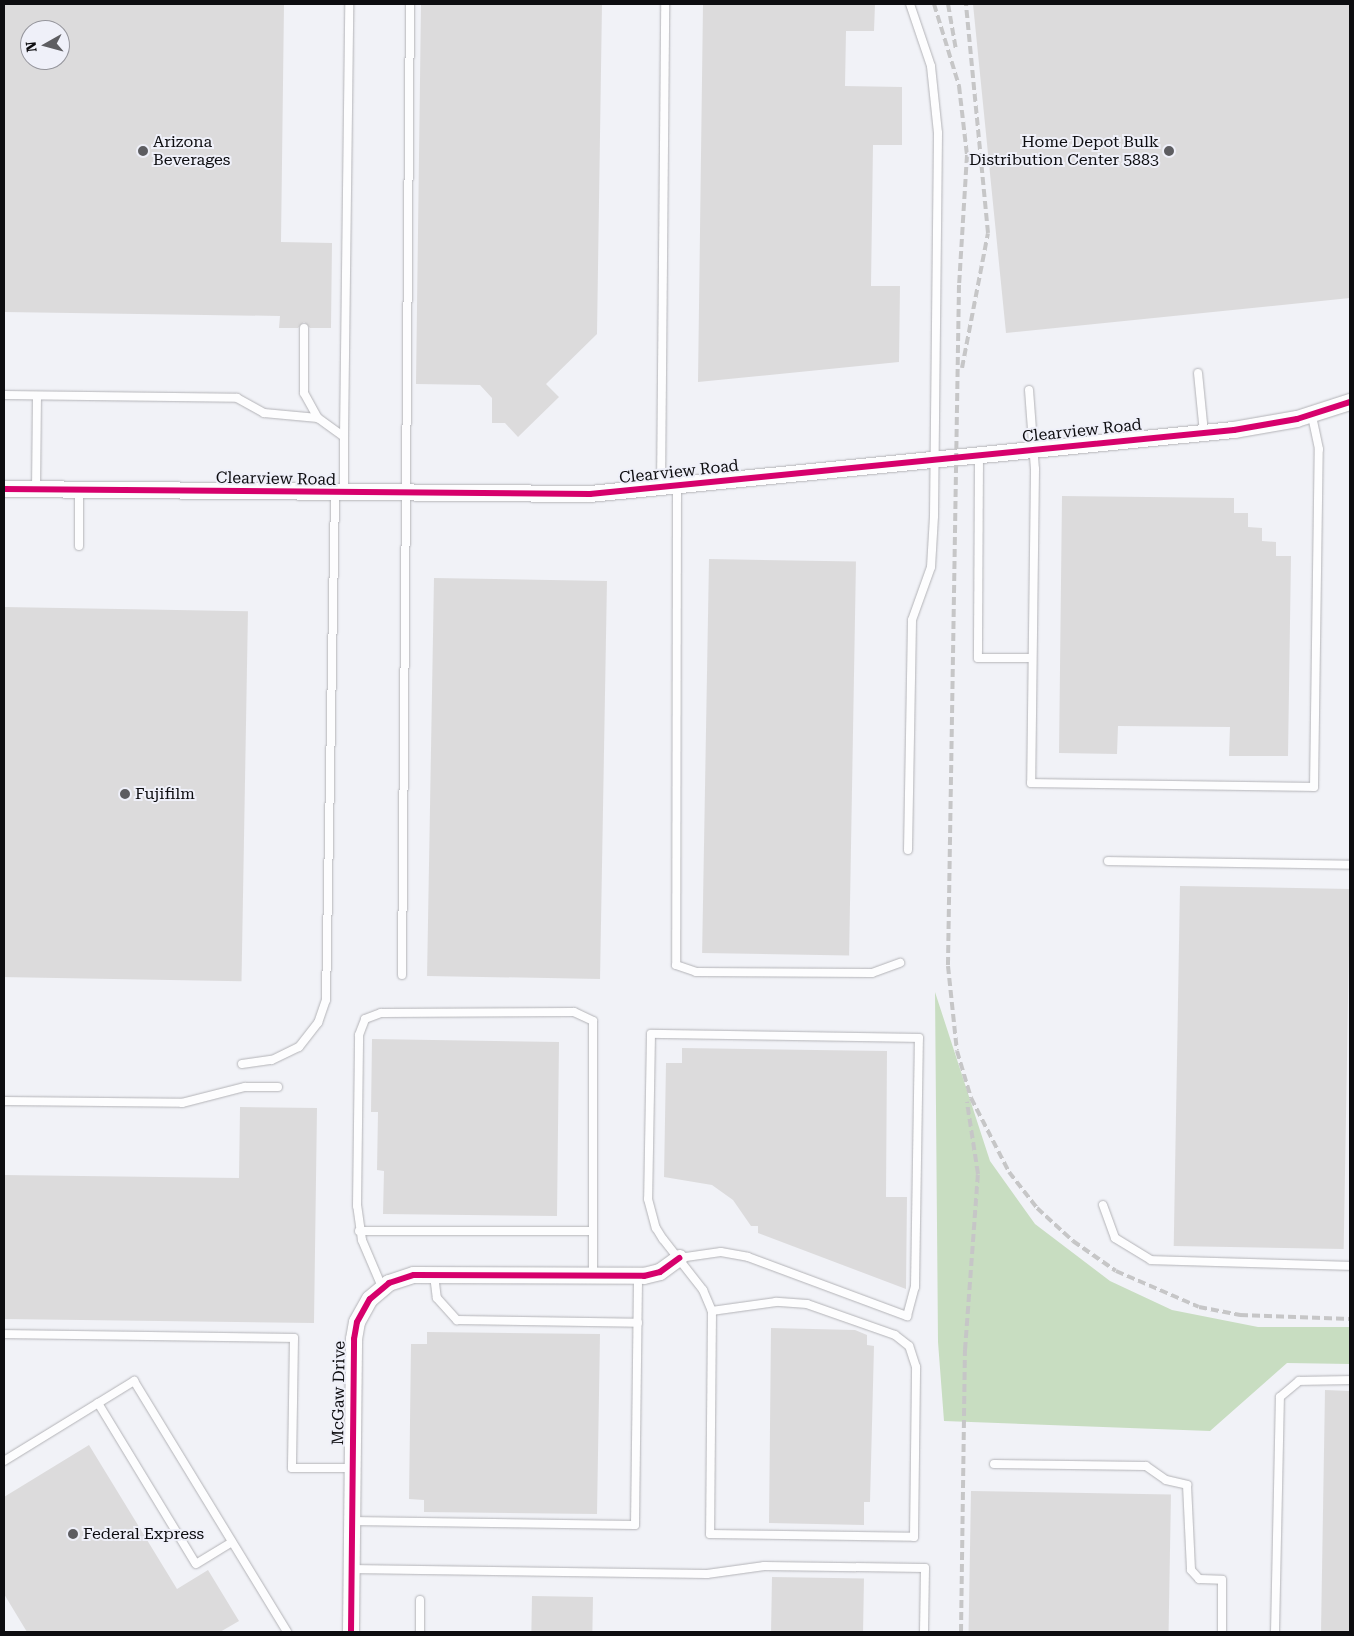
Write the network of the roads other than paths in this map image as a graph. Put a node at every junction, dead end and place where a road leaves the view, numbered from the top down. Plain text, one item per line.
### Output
1 (349, 4) edge
2 (410, 4) edge
3 (665, 4) edge
4 (910, 4) edge
5 (304, 328) dead end
6 (1198, 373) dead end
7 (1029, 390) dead end
8 (4, 395) edge
9 (37, 396) junction
10 (1350, 402) edge
11 (1312, 415) junction
12 (318, 418) junction
13 (1204, 432) junction
14 (344, 436) junction
15 (1035, 450) junction
16 (979, 455) junction
17 (933, 460) junction
18 (669, 487) junction
19 (4, 489) edge
20 (36, 490) junction
21 (79, 490) junction
22 (340, 493) junction
23 (406, 494) junction
24 (78, 546) dead end
25 (1032, 658) junction
26 (908, 850) dead end
27 (1108, 862) dead end
28 (1350, 865) edge
29 (900, 963) dead end
30 (402, 975) dead end
31 (242, 1064) dead end
32 (278, 1087) dead end
33 (4, 1101) edge
34 (1103, 1205) dead end
35 (359, 1231) junction
36 (593, 1231) junction
37 (679, 1258) junction
38 (1350, 1266) edge
39 (434, 1273) junction
40 (593, 1275) junction
41 (638, 1276) junction
42 (382, 1287) junction
43 (712, 1312) junction
44 (638, 1323) junction
45 (4, 1334) edge
46 (1350, 1380) edge
47 (98, 1403) junction
48 (4, 1461) edge
49 (994, 1464) dead end
50 (352, 1468) junction
51 (351, 1521) junction
52 (232, 1542) junction
53 (350, 1569) junction
54 (420, 1600) dead end
55 (287, 1632) edge
56 (351, 1632) edge
57 (420, 1632) edge
58 (924, 1632) edge
59 (1222, 1632) edge
60 (1275, 1632) edge

1 - 14 lane
2 - 23 lane
3 - 18 lane
4 - 17 lane
5 - 12 lane
6 - 13 lane
7 - 15 lane
8 - 9 lane
9 - 12 lane
9 - 20 lane
10 - 11 street, Clearview Road
11 - 13 street, Clearview Road
11 - 25 lane
12 - 14 lane
13 - 15 street, Clearview Road
14 - 22 lane
15 - 16 street, Clearview Road
15 - 25 lane
16 - 17 street, Clearview Road
16 - 25 lane
17 - 18 street, Clearview Road
17 - 26 lane
18 - 23 street, Clearview Road
18 - 29 lane
19 - 20 street, Clearview Road
20 - 21 street, Clearview Road
21 - 22 street, Clearview Road
21 - 24 lane
22 - 23 street, Clearview Road
22 - 31 lane
23 - 30 lane
27 - 28 lane
32 - 33 lane
34 - 38 lane
35 - 36 lane
35 - 36 lane
35 - 42 lane
36 - 40 lane
37 - 37 lane
37 - 41 street, McGaw Drive
37 - 43 lane
39 - 40 street, McGaw Drive
39 - 42 street, McGaw Drive
39 - 44 lane
40 - 41 street, McGaw Drive
41 - 44 lane
42 - 50 street, McGaw Drive
43 - 43 lane
44 - 51 lane
45 - 50 lane
46 - 60 lane
47 - 48 lane
47 - 52 lane
47 - 52 lane
49 - 59 lane
50 - 51 street, McGaw Drive
51 - 53 street, McGaw Drive
52 - 55 lane
53 - 56 street, McGaw Drive
53 - 58 lane
54 - 57 lane

